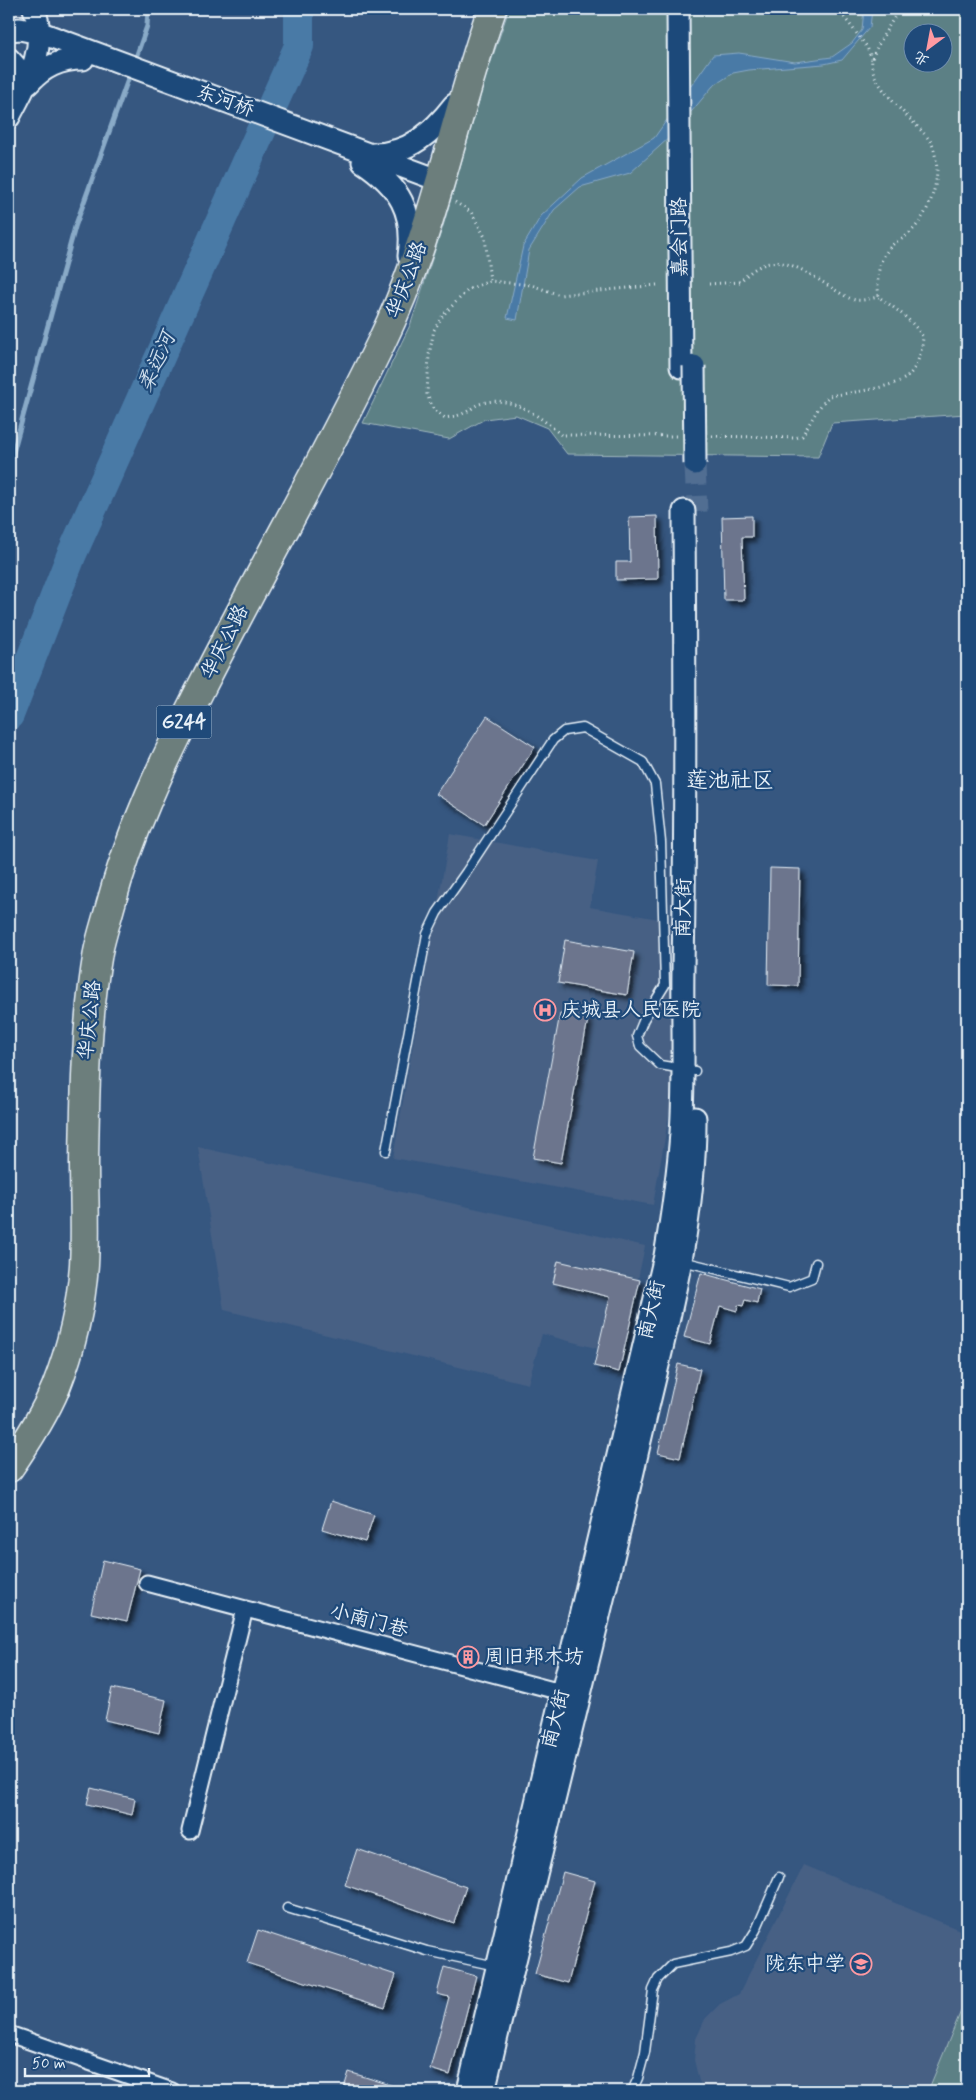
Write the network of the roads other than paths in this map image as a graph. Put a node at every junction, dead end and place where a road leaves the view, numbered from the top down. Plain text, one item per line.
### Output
1 (20, 9) edge
2 (24, 9) edge
3 (34, 9) edge
4 (39, 9) edge
5 (483, 9) edge
6 (492, 9) edge
7 (678, 9) edge
8 (690, 9) edge
9 (22, 34) edge
10 (84, 54) junction
11 (9, 59) edge
12 (684, 81) junction
13 (17, 91) edge
14 (454, 105) junction
15 (9, 117) edge
16 (364, 158) junction
17 (435, 184) junction
18 (408, 256) junction
19 (689, 464) tunnel mouth
20 (690, 512) tunnel mouth
21 (689, 1071) junction
22 (386, 1151) dead end
23 (680, 1261) junction
24 (816, 1263) dead end
25 (9, 1451) edge
26 (9, 1468) edge
27 (147, 1583) dead end
28 (245, 1609) junction
29 (571, 1695) junction
30 (190, 1832) dead end
31 (779, 1877) dead end
32 (287, 1908) dead end
33 (505, 1968) junction
34 (9, 2034) edge
35 (172, 2091) edge
36 (468, 2091) edge
37 (484, 2091) edge
38 (632, 2091) edge

1 - 9 main road
2 - 9 main road
3 - 9 main road
4 - 10 main road
5 - 14 highway, 华庆公路 / G244
6 - 17 highway, 华庆公路 / G244
7 - 12 main road, 嘉会门路
8 - 12 main road, 嘉会门路
9 - 10 main road
9 - 13 main road
10 - 13 main road
10 - 16 main road, 东河桥
11 - 13 main road
12 - 19 main road, 嘉会门路
13 - 15 main road
14 - 16 main road
14 - 17 highway, 华庆公路 / G244
16 - 17 main road, 东河桥
16 - 18 main road
17 - 18 highway, 华庆公路 / G244
17 - 26 highway, 华庆公路 / G244
18 - 25 highway, 华庆公路 / G244
20 - 21 main road, 南大街
21 - 22 lane
21 - 23 main road, 南大街
21 - 29 main road, 南大街
23 - 24 lane
23 - 29 main road, 南大街
27 - 28 street, 小南门巷
28 - 29 street, 小南门巷
28 - 30 street
29 - 33 main road, 南大街
31 - 38 lane
32 - 33 lane
33 - 36 main road, 南大街
33 - 37 main road, 南大街
34 - 35 street

